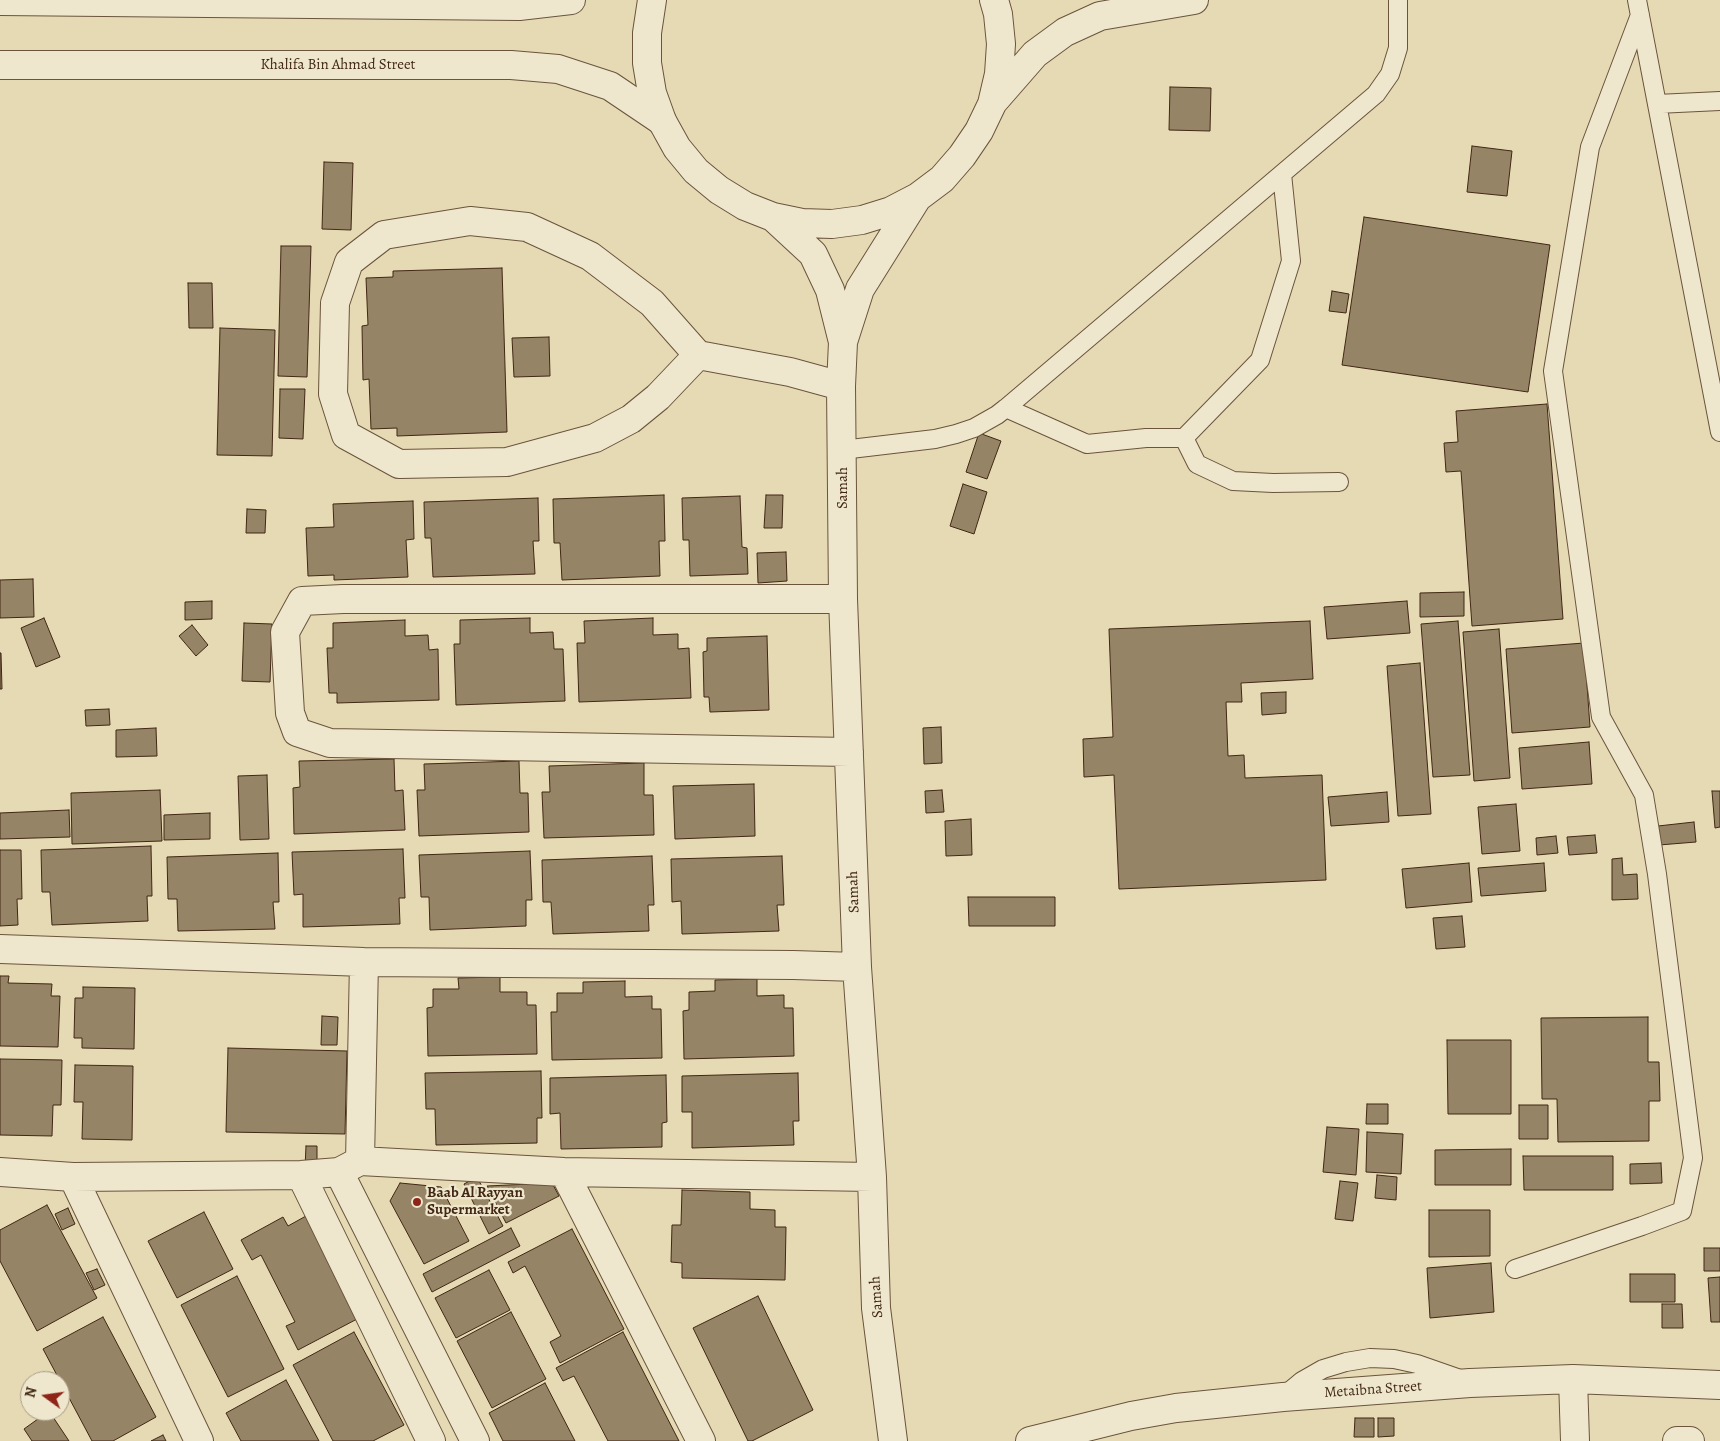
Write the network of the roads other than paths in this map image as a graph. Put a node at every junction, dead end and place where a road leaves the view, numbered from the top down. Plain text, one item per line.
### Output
1 (571, 0) edge
2 (652, 0) edge
3 (994, 0) edge
4 (1194, 0) edge
5 (1398, 0) edge
6 (0, 2) edge
7 (1639, 7) edge
8 (0, 64) edge
9 (1720, 101) edge
10 (992, 104) junction
11 (1658, 104) junction
12 (662, 121) junction
13 (1282, 174) junction
14 (918, 197) junction
15 (773, 217) junction
16 (843, 342) junction
17 (698, 355) junction
18 (841, 386) junction
19 (1006, 408) junction
20 (1720, 432) edge
21 (1184, 438) junction
22 (842, 450) junction
23 (1339, 482) dead end
24 (843, 598) junction
25 (849, 752) junction
26 (0, 949) edge
27 (364, 962) junction
28 (857, 967) junction
29 (350, 1166) junction
30 (0, 1172) edge
31 (564, 1172) junction
32 (301, 1175) junction
33 (73, 1177) junction
34 (872, 1177) junction
35 (1515, 1269) dead end
36 (1573, 1379) junction
37 (1720, 1385) edge
38 (1065, 1437) edge
39 (199, 1441) edge
40 (431, 1441) edge
41 (475, 1441) edge
42 (701, 1441) edge
43 (893, 1441) edge
44 (1030, 1441) edge
45 (1575, 1441) edge
46 (1677, 1441) edge
47 (1690, 1441) edge

1 - 6 street
2 - 12 street
3 - 10 street
4 - 10 street
5 - 13 lane
7 - 11 lane
7 - 35 lane
8 - 12 street, Khalifa Bin Ahmad Street
9 - 11 lane
10 - 14 street
11 - 20 lane
12 - 15 street
13 - 19 lane
13 - 21 lane
14 - 15 street
14 - 16 street, Samah
15 - 16 street, Samah
16 - 18 street, Samah
17 - 17 street
17 - 18 street
18 - 22 street, Samah
19 - 21 lane
19 - 22 lane
21 - 23 lane
22 - 24 street, Samah
24 - 25 street, Samah
24 - 25 street
25 - 28 street, Samah
26 - 27 street
27 - 28 street
27 - 29 street
28 - 34 street, Samah
29 - 31 street
29 - 32 street
29 - 41 street
30 - 33 street
31 - 34 street
31 - 42 street
32 - 33 street
32 - 40 street
33 - 39 street
34 - 43 street, Samah
36 - 37 street, Metaibna Street
36 - 38 street, Metaibna Street
36 - 45 street
38 - 44 street, Metaibna Street
46 - 47 street

